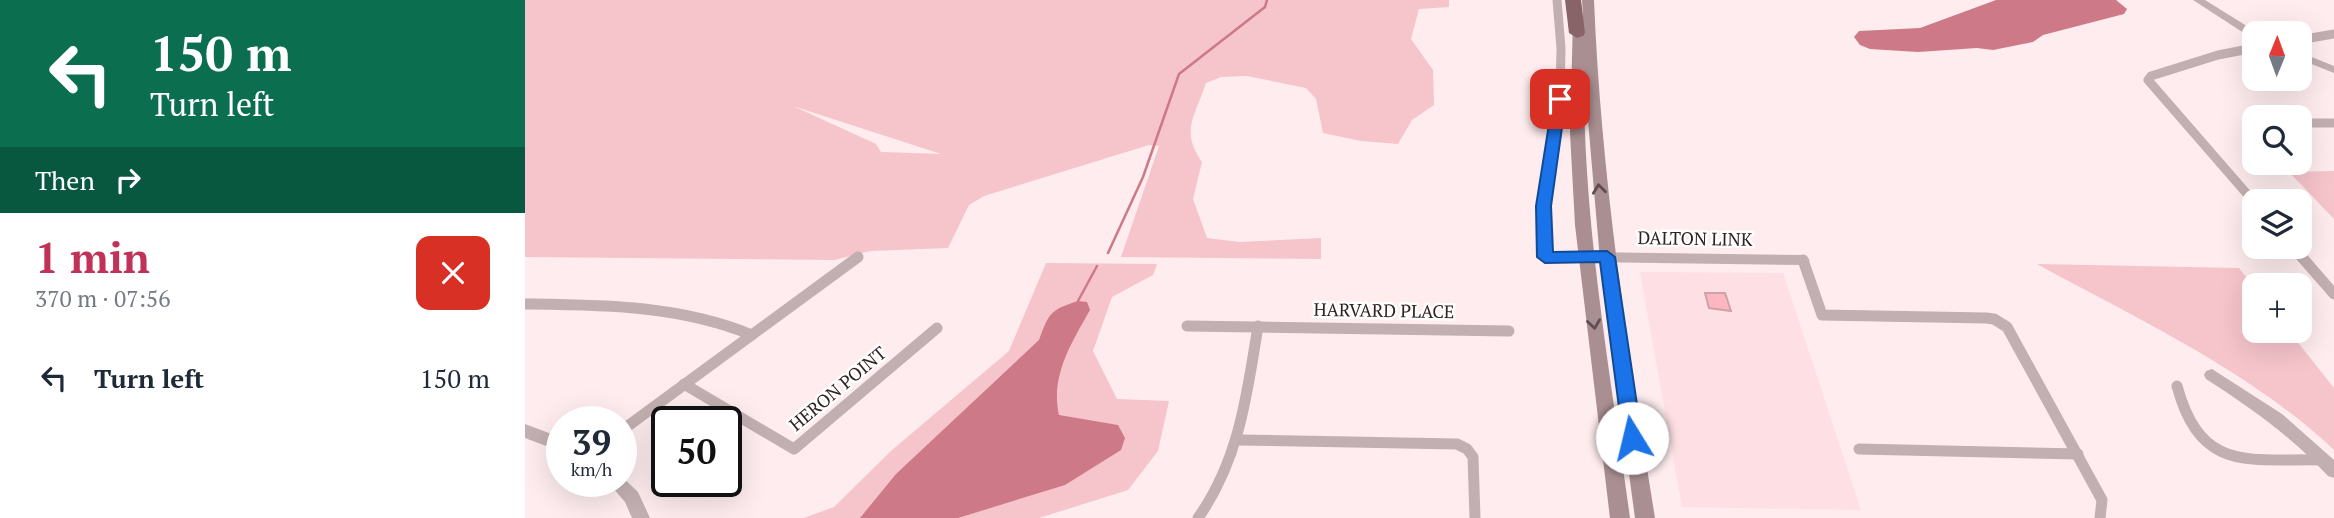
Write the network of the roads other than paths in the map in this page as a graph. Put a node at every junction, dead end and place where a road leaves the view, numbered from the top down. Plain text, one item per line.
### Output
1 (1557, 0) edge
2 (1573, 0) edge
3 (1579, 0) edge
4 (1588, 0) edge
5 (2198, 0) edge
6 (2242, 28) edge
7 (1577, 33) junction
8 (2334, 34) edge
9 (2312, 38) edge
10 (2242, 51) edge
11 (2312, 61) edge
12 (2334, 70) edge
13 (2334, 122) edge
14 (2312, 123) edge
15 (2243, 189) edge
16 (858, 257) dead end
17 (1586, 257) junction
18 (1607, 257) junction
19 (2303, 259) edge
20 (1803, 260) joint
21 (2334, 294) edge
22 (525, 304) edge
23 (1187, 326) dead end
24 (1258, 326) junction
25 (937, 328) dead end
26 (1509, 331) dead end
27 (752, 335) junction
28 (2212, 375) dead end
29 (684, 384) junction
30 (2177, 386) dead end
31 (637, 419) edge
32 (525, 430) edge
33 (546, 439) edge
34 (1239, 440) junction
35 (1859, 449) dead end
36 (2078, 454) junction
37 (2329, 465) edge
38 (632, 497) edge
39 (641, 518) edge
40 (1198, 518) edge
41 (1475, 518) edge
42 (1620, 518) edge
43 (1645, 518) edge
44 (2100, 518) edge

1 - 17 street
2 - 7 highway
3 - 7 main road
18 -> 4 main road
5 - 6 street
7 - 17 main road
8 - 9 street
10 - 15 street
11 - 12 street
13 - 14 street
16 - 27 street
17 - 18 street, DALTON LINK
17 -> 42 main road
18 - 20 street, DALTON LINK
18 - 43 main road
19 - 21 street
20 - 36 street
22 - 27 street
23 - 24 street, HARVARD PLACE
24 - 26 street, HARVARD PLACE
24 - 34 street
25 - 29 street, HERON POINT
27 - 29 street
28 - 37 street
29 - 31 street
30 - 37 street
32 - 33 street
34 - 40 street
34 - 41 street
35 - 36 street
36 - 44 street
38 - 39 street

